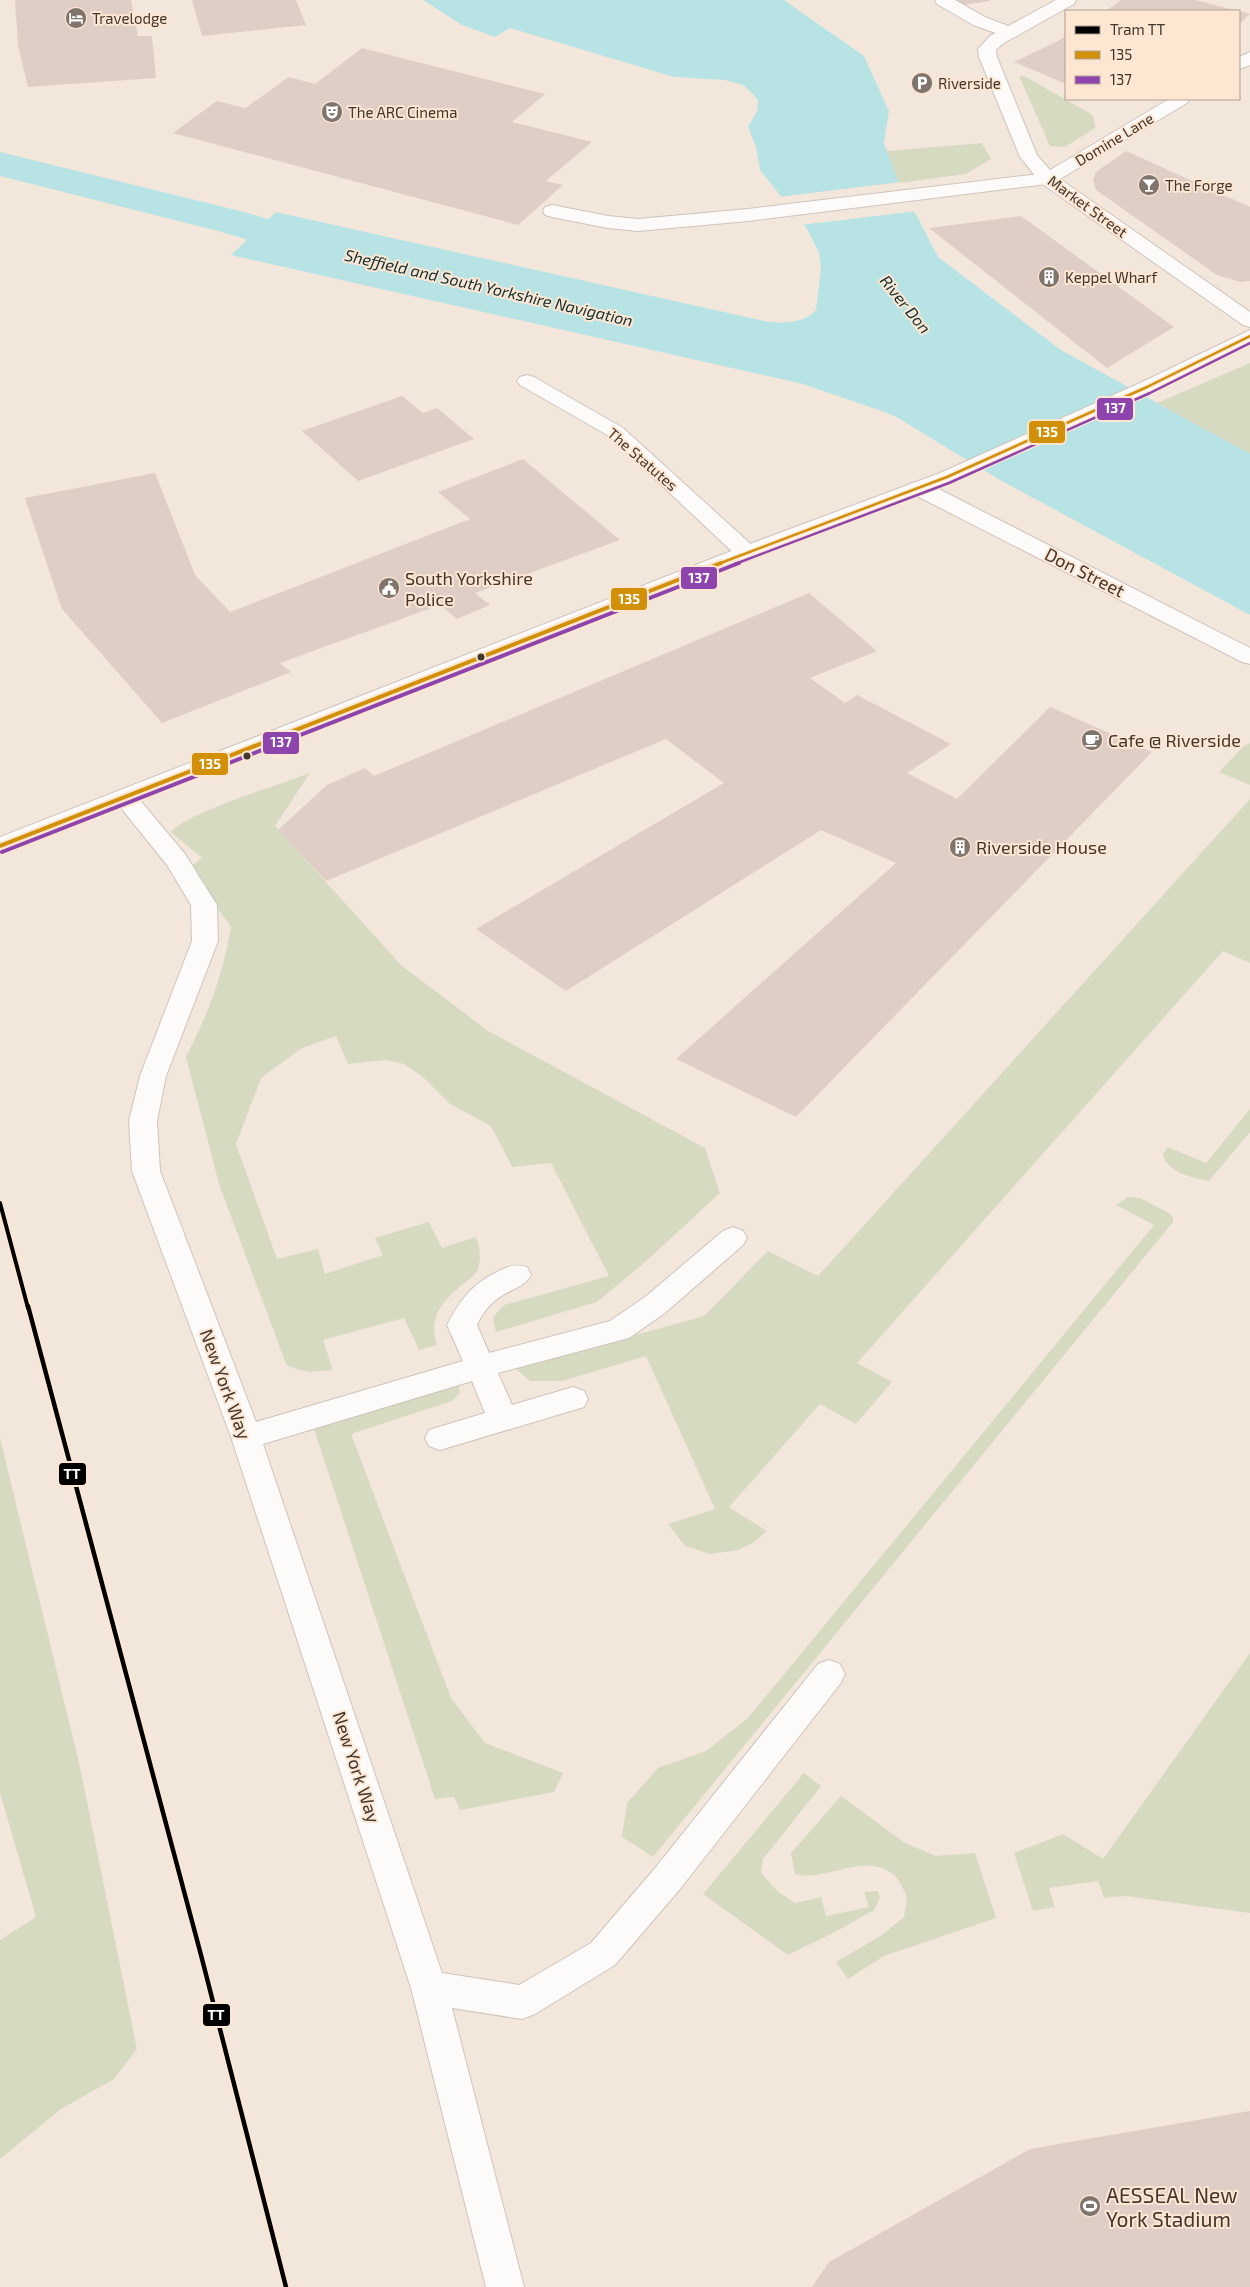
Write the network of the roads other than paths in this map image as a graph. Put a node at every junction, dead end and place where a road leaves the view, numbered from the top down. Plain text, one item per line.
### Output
1 (943, 0) edge
2 (1068, 0) edge
3 (1010, 33) junction
4 (1178, 100) edge
5 (1048, 179) junction
6 (552, 211) dead end
7 (1250, 321) edge
8 (1250, 336) edge
9 (526, 381) dead end
10 (919, 488) junction
11 (747, 553) junction
12 (1250, 657) edge
13 (125, 798) junction
14 (0, 846) edge
15 (733, 1238) dead end
16 (517, 1275) dead end
17 (479, 1368) junction
18 (573, 1399) dead end
19 (503, 1419) junction
20 (246, 1437) junction
21 (440, 1438) dead end
22 (829, 1674) dead end
23 (429, 1988) junction
24 (505, 2287) edge

1 - 3 street
2 - 3 street, Market Street
3 - 5 street, Market Street
4 - 5 street, Domine Lane
5 - 6 street
5 - 7 street, Market Street
8 - 10 street
9 - 11 street, The Statutes
10 - 11 street
10 - 12 street, Don Street
11 - 13 street
13 - 14 street
13 - 20 street, New York Way
15 - 17 street
16 - 17 street
17 - 19 street
17 - 20 street
18 - 19 street
19 - 21 street
20 - 23 street, New York Way
22 - 23 street
23 - 24 street, New York Way

